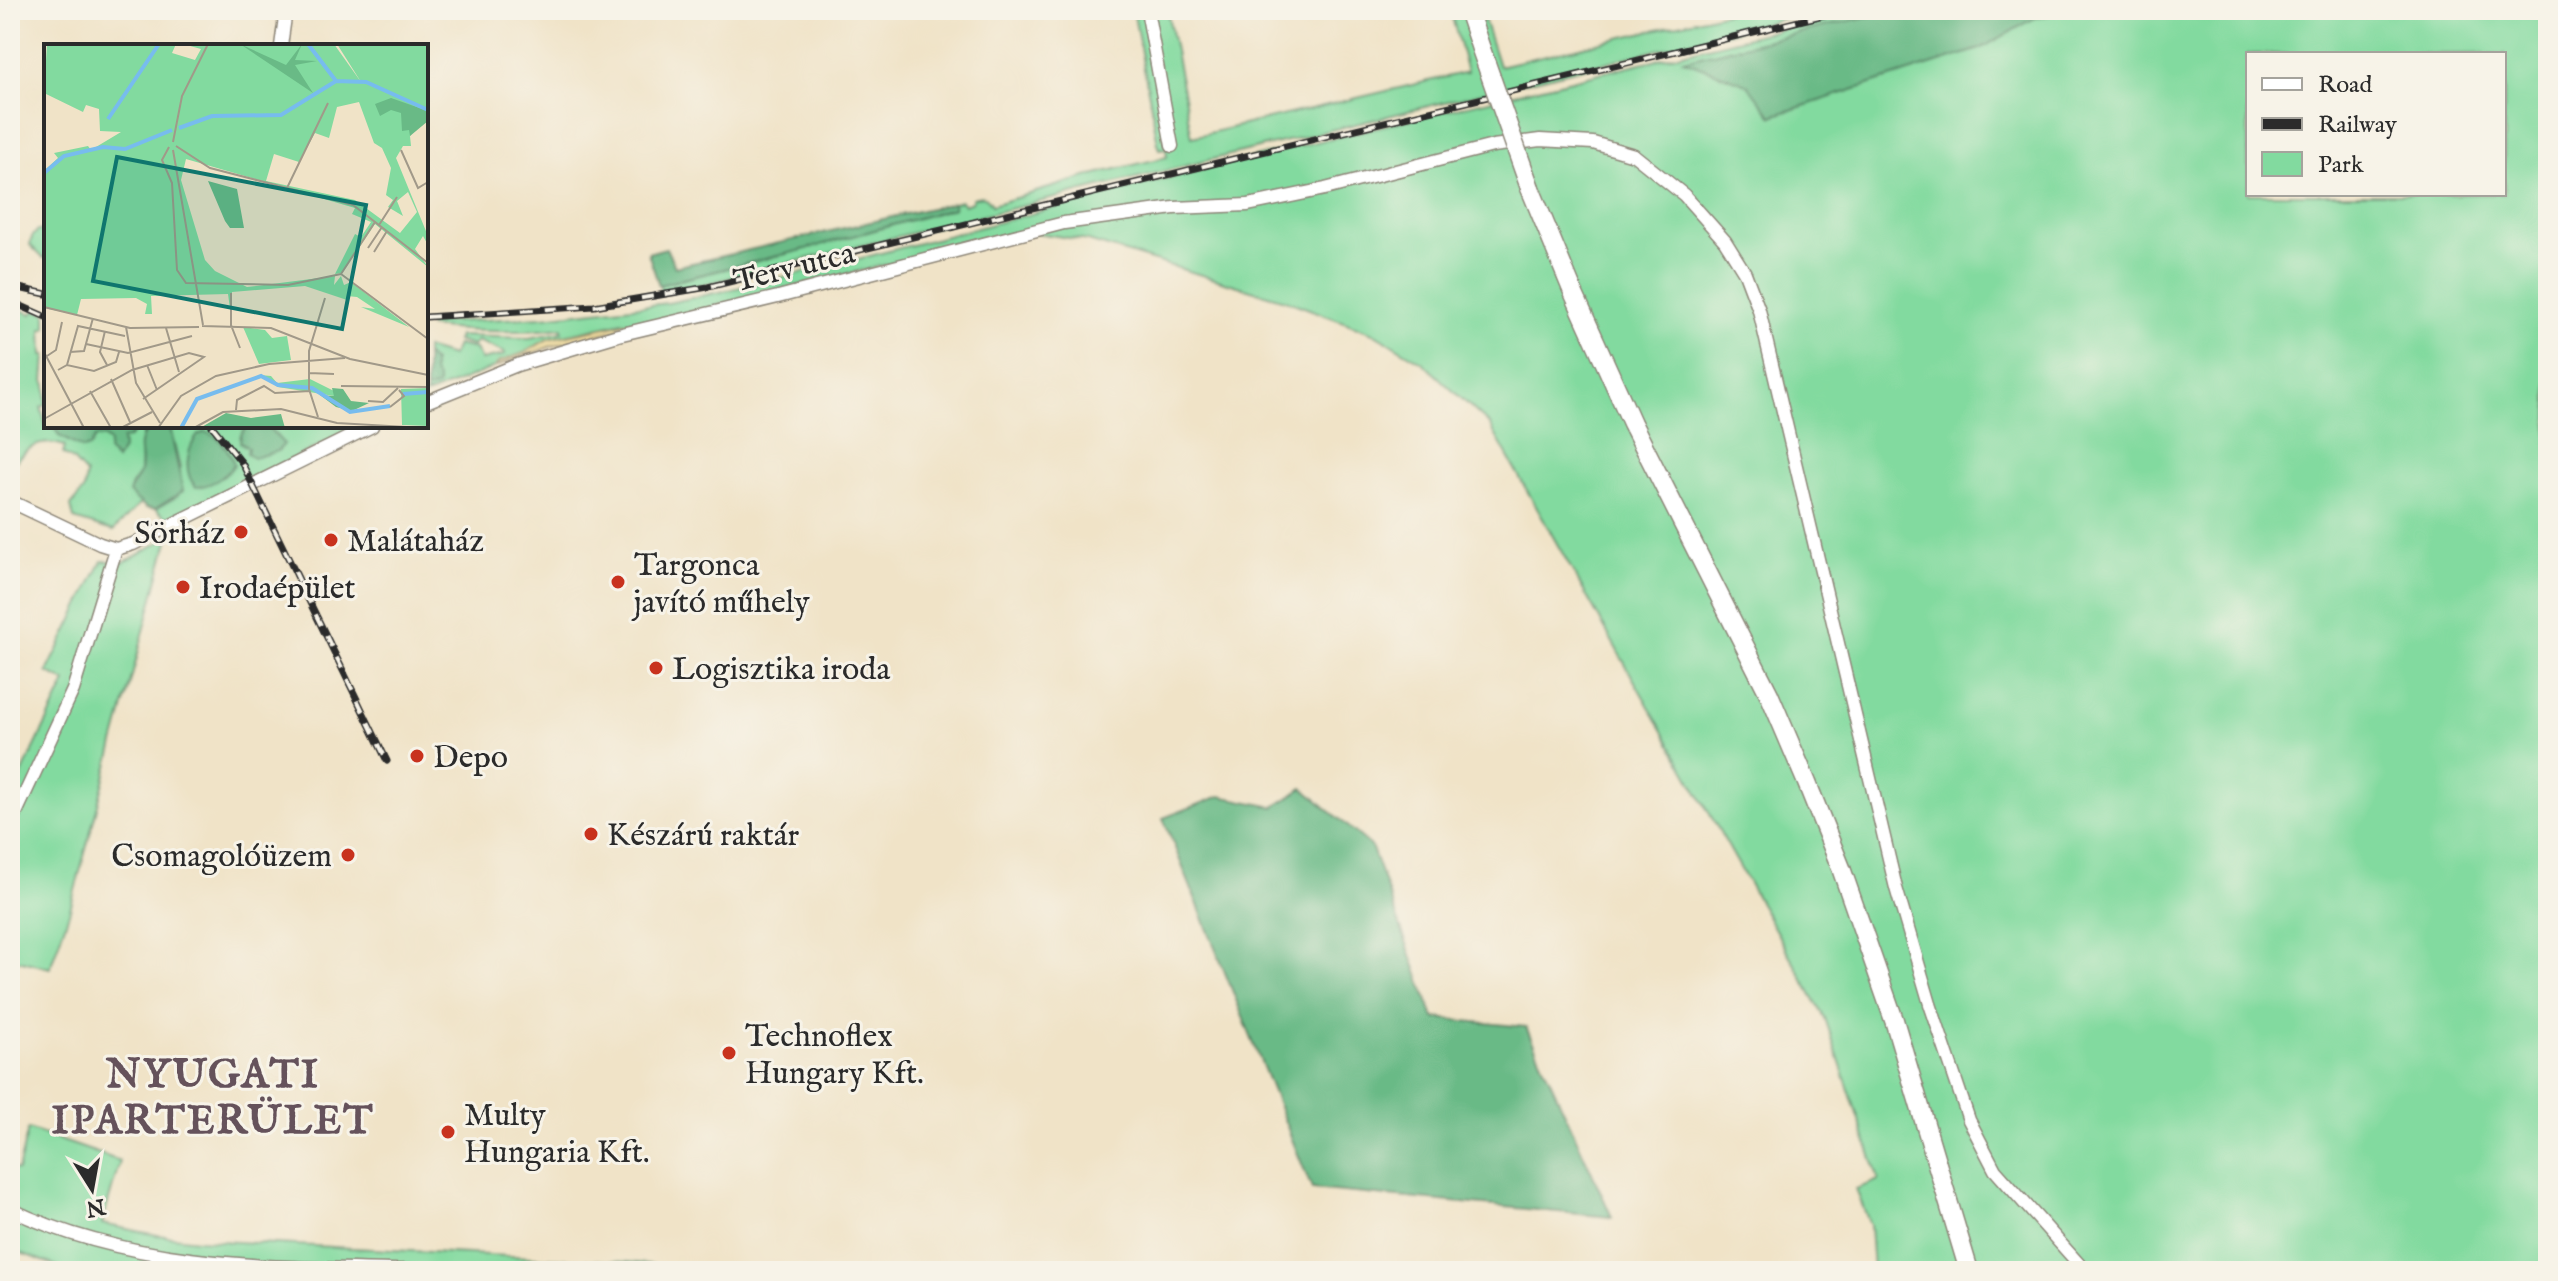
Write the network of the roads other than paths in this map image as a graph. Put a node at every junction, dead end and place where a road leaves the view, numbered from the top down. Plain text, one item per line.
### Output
1 (286, 10) edge
2 (1147, 10) edge
3 (1468, 10) edge
4 (281, 44) edge
5 (1172, 146) dead end
6 (428, 401) edge
7 (368, 428) edge
8 (10, 501) edge
9 (116, 549) junction
10 (10, 826) edge
11 (10, 1209) edge
12 (432, 1271) edge
13 (1969, 1271) edge
14 (2085, 1271) edge

1 - 4 street
2 - 5 street
3 - 13 main road, bridge
6 - 14 street, Terv utca
7 - 9 street
8 - 9 street
9 - 10 street
11 - 12 street

